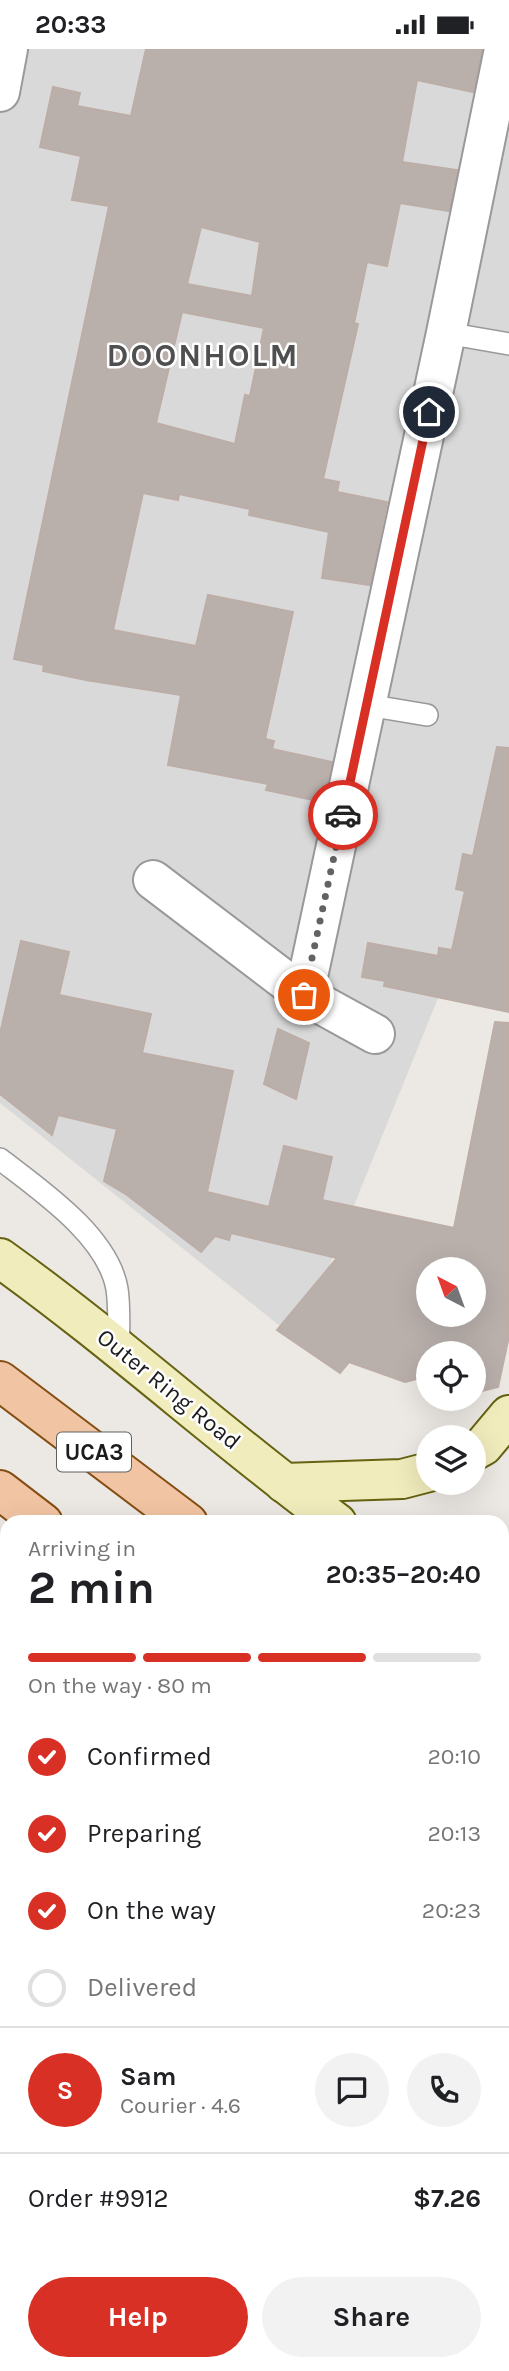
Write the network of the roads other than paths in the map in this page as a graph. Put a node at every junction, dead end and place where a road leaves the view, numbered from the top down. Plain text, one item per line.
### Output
1 (504, 49) edge
2 (446, 333) junction
3 (509, 344) edge
4 (367, 705) junction
5 (427, 715) dead end
6 (153, 880) dead end
7 (304, 995) junction
8 (375, 1034) dead end
9 (0, 1159) edge
10 (0, 1258) edge
11 (119, 1349) junction
12 (0, 1381) edge
13 (509, 1415) edge
14 (486, 1442) edge
15 (416, 1475) edge
16 (284, 1483) junction
17 (0, 1490) edge
18 (33, 1515) edge
19 (177, 1515) edge
20 (326, 1515) edge

1 - 2 street
2 - 3 lane
2 - 4 street
4 - 5 lane
4 - 7 street
6 - 7 street
7 - 8 street
9 - 11 lane
10 - 11 main road, Outer Ring Road
11 - 16 main road, Outer Ring Road
12 - 19 main road, UCA3
13 - 14 main road
15 - 16 main road
16 - 20 main road, Outer Ring Road
17 - 18 main road

